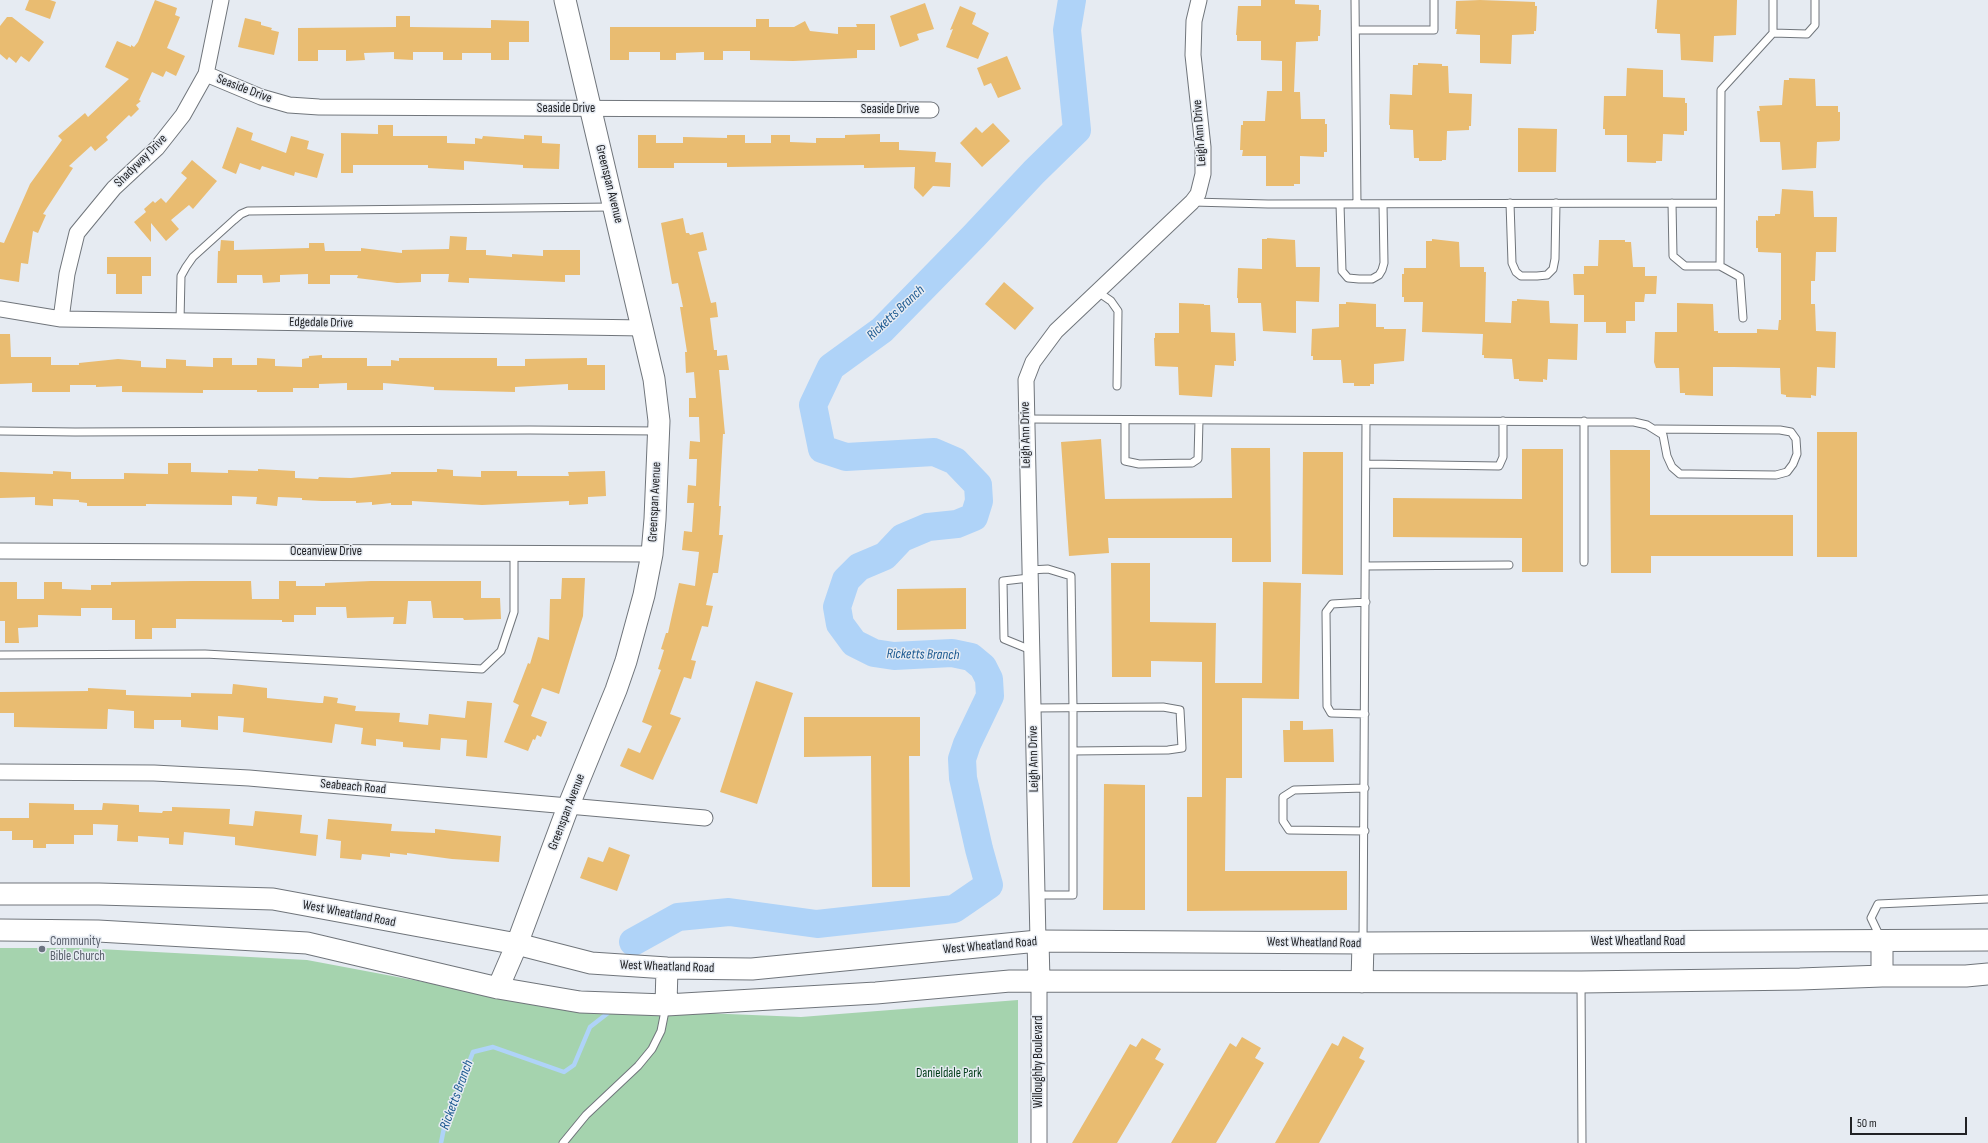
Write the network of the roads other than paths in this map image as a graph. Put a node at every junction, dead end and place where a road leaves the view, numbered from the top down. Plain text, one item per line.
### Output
1 (222, 0) edge
2 (565, 0) edge
3 (1198, 0) edge
4 (1355, 0) edge
5 (1434, 0) edge
6 (1773, 0) edge
7 (1815, 0) edge
8 (1356, 30) junction
9 (1773, 33) junction
10 (206, 74) junction
11 (591, 109) junction
12 (931, 110) dead end
13 (1192, 202) junction
14 (1510, 203) junction
15 (1556, 203) junction
16 (1672, 203) junction
17 (1720, 203) junction
18 (1340, 204) junction
19 (1357, 204) junction
20 (1383, 204) junction
21 (614, 207) junction
22 (1720, 266) junction
23 (1098, 292) junction
24 (0, 309) edge
25 (1743, 318) dead end
26 (61, 319) junction
27 (180, 322) junction
28 (644, 328) junction
29 (1117, 386) dead end
30 (1026, 419) junction
31 (1125, 420) junction
32 (1199, 420) junction
33 (1366, 421) junction
34 (1503, 421) junction
35 (1584, 421) junction
36 (1656, 429) junction
37 (0, 431) edge
38 (658, 431) junction
39 (1366, 464) junction
40 (0, 551) edge
41 (514, 553) junction
42 (652, 554) junction
43 (1584, 562) dead end
44 (1509, 565) dead end
45 (1366, 566) junction
46 (1030, 574) junction
47 (1366, 602) junction
48 (1031, 650) junction
49 (0, 655) edge
50 (1033, 708) junction
51 (1073, 708) junction
52 (1365, 714) junction
53 (1073, 751) junction
54 (0, 772) edge
55 (1365, 788) junction
56 (568, 807) junction
57 (705, 818) dead end
58 (1365, 831) junction
59 (0, 894) edge
60 (1037, 895) junction
61 (1988, 899) edge
62 (0, 930) edge
63 (1988, 940) edge
64 (1882, 941) junction
65 (1038, 942) junction
66 (1363, 943) junction
67 (517, 944) junction
68 (667, 968) junction
69 (1988, 975) edge
70 (1882, 976) junction
71 (1039, 981) junction
72 (1362, 982) junction
73 (1581, 982) junction
74 (498, 988) junction
75 (666, 1005) junction
76 (563, 1143) edge
77 (1039, 1143) edge
78 (1582, 1143) edge

1 - 10 street, Shadyway Drive
2 - 11 main road, Greenspan Avenue
3 - 13 street, Leigh Ann Drive
4 - 8 lane
5 - 8 lane
6 - 9 lane
7 - 9 lane
8 - 19 lane
9 - 17 lane
10 - 11 street, Seaside Drive
10 - 26 street, Shadyway Drive
11 - 12 street, Seaside Drive
11 - 21 main road, Greenspan Avenue
13 - 18 lane
13 - 23 street, Leigh Ann Drive
14 - 15 lane
14 - 15 lane
14 - 20 lane
15 - 16 lane
16 - 17 lane
16 - 22 lane
17 - 22 lane
18 - 19 lane
18 - 20 lane
19 - 20 lane
21 - 27 lane
21 - 28 main road, Greenspan Avenue
22 - 25 lane
23 - 29 lane
23 - 30 street, Leigh Ann Drive
24 - 26 street, Edgedale Drive
26 - 27 street, Edgedale Drive
27 - 28 street, Edgedale Drive
28 - 38 main road, Greenspan Avenue
30 - 31 lane
30 - 46 street, Leigh Ann Drive
31 - 32 lane
31 - 32 lane
32 - 33 lane
33 - 34 lane
33 - 39 lane
34 - 35 lane
34 - 39 lane
35 - 36 lane
35 - 43 lane
36 - 36 lane
37 - 38 lane
38 - 42 main road, Greenspan Avenue
39 - 45 lane
40 - 41 street, Oceanview Drive
41 - 42 street, Oceanview Drive
41 - 49 lane
42 - 56 main road, Greenspan Avenue
44 - 45 lane
45 - 47 lane
46 - 48 street, Leigh Ann Drive
46 - 48 lane
46 - 51 lane
47 - 52 lane
47 - 52 lane
48 - 50 street, Leigh Ann Drive
50 - 51 lane
50 - 60 street, Leigh Ann Drive
51 - 53 lane
51 - 53 lane
52 - 55 lane
53 - 60 lane
54 - 56 street, Seabeach Road
55 - 58 lane
55 - 58 lane
56 - 57 street, Seabeach Road
56 - 67 main road, Greenspan Avenue
58 - 66 lane
59 - 67 main road, West Wheatland Road
60 - 65 street, Leigh Ann Drive
61 - 64 lane
62 - 74 main road
63 - 64 main road, West Wheatland Road
64 - 66 main road, West Wheatland Road
64 - 70 main road
65 - 66 main road, West Wheatland Road
65 - 68 main road, West Wheatland Road
65 - 71 main road
66 - 72 main road
67 - 68 main road, West Wheatland Road
67 - 74 main road, Greenspan Avenue
68 - 75 main road
69 - 70 main road
70 - 73 main road
71 - 72 main road
71 - 75 main road
71 - 77 street, Willoughby Boulevard
72 - 73 main road
73 - 78 lane
74 - 75 main road
75 - 76 lane

